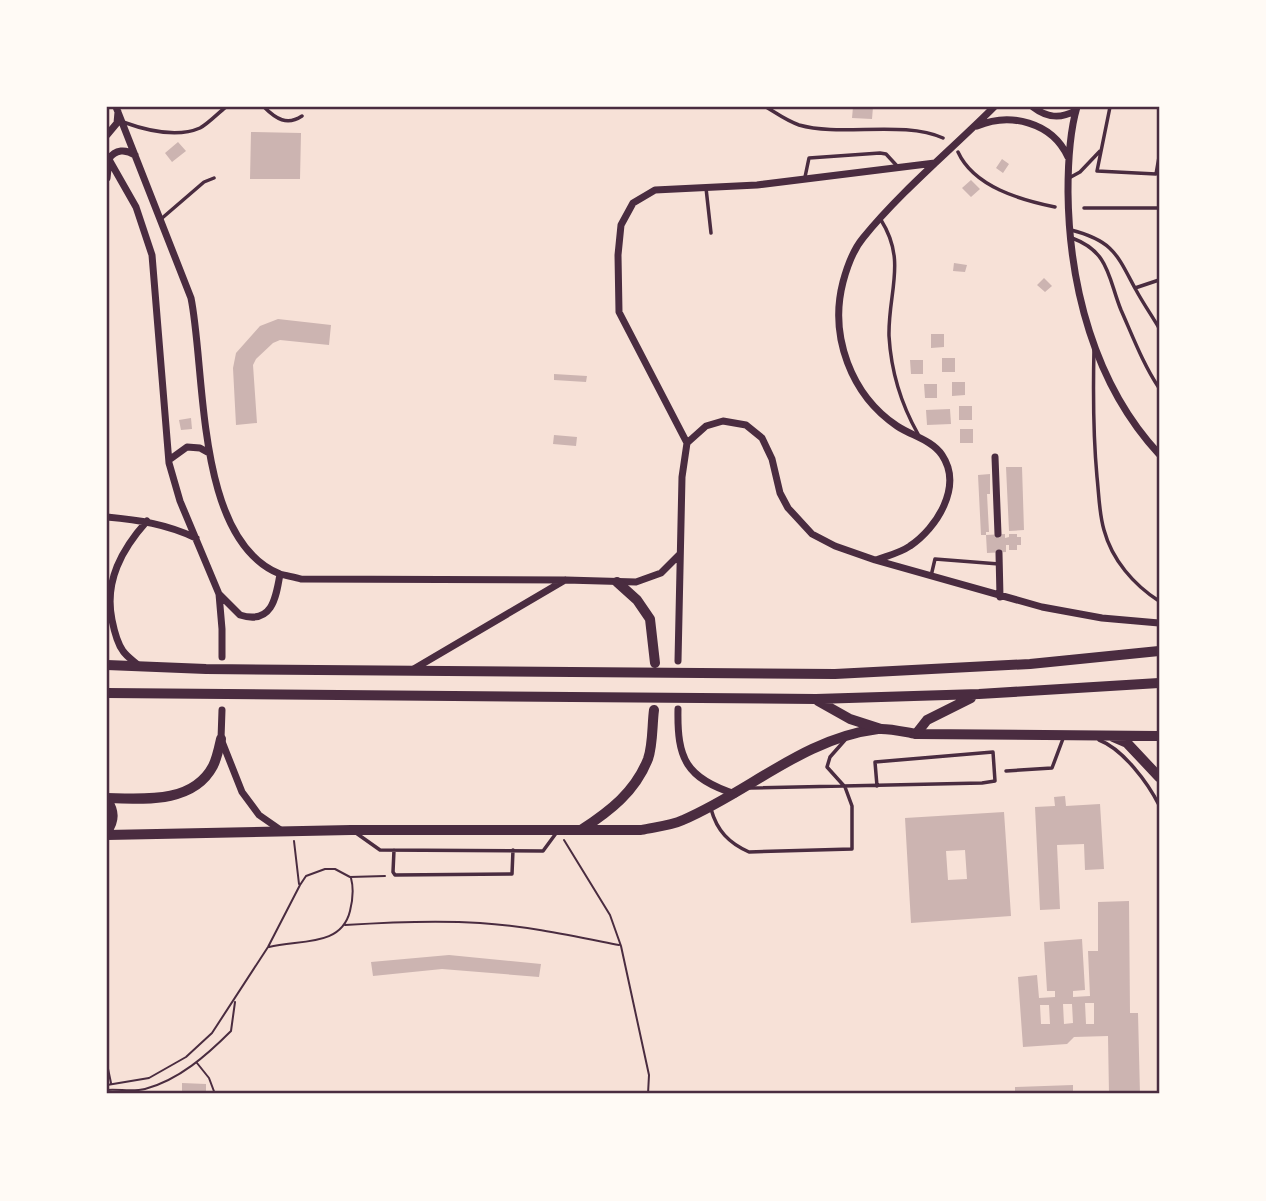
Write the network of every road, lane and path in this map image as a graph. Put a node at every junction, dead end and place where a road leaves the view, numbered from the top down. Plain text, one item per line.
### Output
1 (226, 107) edge
2 (264, 107) edge
3 (766, 107) edge
4 (994, 107) edge
5 (1034, 107) edge
6 (1110, 107) edge
7 (117, 109) edge
8 (1076, 109) edge
9 (302, 116) dead end
10 (123, 122) junction
11 (973, 128) junction
12 (107, 135) edge
13 (943, 138) dead end
14 (1101, 150) junction
15 (958, 152) dead end
16 (1068, 157) junction
17 (1159, 157) edge
18 (108, 158) edge
19 (137, 158) junction
20 (936, 163) junction
21 (898, 167) junction
22 (107, 178) edge
23 (214, 178) dead end
24 (1068, 178) junction
25 (804, 179) junction
26 (706, 188) junction
27 (1055, 206) dead end
28 (1084, 208) dead end
29 (1159, 208) edge
30 (161, 219) junction
31 (881, 220) junction
32 (1070, 229) junction
33 (710, 233) dead end
34 (1159, 280) edge
35 (1135, 288) junction
36 (1159, 328) edge
37 (1094, 346) junction
38 (1159, 388) edge
39 (920, 439) junction
40 (687, 443) junction
41 (209, 453) junction
42 (1159, 454) edge
43 (995, 457) dead end
44 (169, 460) junction
45 (107, 517) edge
46 (148, 521) junction
47 (998, 534) dead end
48 (197, 539) junction
49 (999, 552) dead end
50 (680, 554) junction
51 (875, 560) junction
52 (999, 564) junction
53 (280, 574) junction
54 (931, 576) junction
55 (566, 580) junction
56 (617, 582) junction
57 (219, 594) junction
58 (1000, 597) junction
59 (1159, 601) edge
60 (1159, 623) edge
61 (1159, 651) edge
62 (222, 657) dead end
63 (678, 661) dead end
64 (655, 663) dead end
65 (107, 665) edge
66 (140, 666) junction
67 (410, 671) junction
68 (1159, 682) edge
69 (107, 693) edge
70 (979, 694) junction
71 (816, 699) junction
72 (678, 709) dead end
73 (222, 710) dead end
74 (654, 710) dead end
75 (881, 729) junction
76 (916, 734) junction
77 (1069, 734) junction
78 (848, 735) junction
79 (1110, 735) junction
80 (1159, 736) edge
81 (221, 739) junction
82 (1006, 771) dead end
83 (1159, 777) edge
84 (877, 786) junction
85 (845, 787) junction
86 (739, 791) junction
87 (107, 799) edge
88 (1159, 805) edge
89 (710, 806) junction
90 (351, 830) junction
91 (581, 830) junction
92 (283, 831) junction
93 (558, 831) junction
94 (107, 833) edge
95 (394, 850) junction
96 (513, 850) junction
97 (395, 875) junction
98 (350, 877) junction
99 (300, 885) junction
100 (345, 925) junction
101 (621, 946) junction
102 (268, 947) junction
103 (235, 997) junction
104 (229, 1009) junction
105 (234, 1011) junction
106 (197, 1062) junction
107 (107, 1064) edge
108 (177, 1067) junction
109 (182, 1072) junction
110 (111, 1084) junction
111 (107, 1085) edge
112 (107, 1090) edge
113 (215, 1094) edge
114 (648, 1094) edge

1 - 10 lane
2 - 9 lane
3 - 13 lane
4 - 11 street
5 - 8 street
6 - 14 lane
7 - 10 street
7 - 12 street
8 - 16 street
10 - 19 street
11 - 16 street
11 - 20 street
14 - 17 lane
14 - 24 lane
15 - 27 lane
16 - 24 street
18 - 19 street
18 - 22 street
18 - 44 street
19 - 30 street
20 - 21 street
20 - 31 street
21 - 25 street
21 - 25 lane
23 - 30 lane
24 - 32 street
25 - 26 street
26 - 33 lane
26 - 40 street
28 - 29 lane
30 - 41 street
31 - 39 lane
31 - 39 street
32 - 35 lane
32 - 37 street
32 - 38 lane
34 - 35 lane
35 - 36 lane
37 - 42 street
37 - 59 lane
39 - 51 street
40 - 50 street
40 - 51 street
41 - 44 street
41 - 53 street
43 - 47 street
44 - 48 street
45 - 46 street
46 - 48 street
46 - 66 street
48 - 57 street
49 - 52 street
50 - 56 street
50 - 63 street
51 - 54 street
52 - 54 lane
52 - 58 street
53 - 55 street
53 - 57 street
54 - 58 street
55 - 56 street
55 - 67 street
56 - 64 street
57 - 62 street
58 - 60 street
61 - 67 main road
65 - 66 main road
66 - 67 main road
68 - 70 main road
69 - 71 main road
70 - 71 main road
70 - 76 main road
71 - 75 main road
72 - 86 street
73 - 81 street
74 - 91 street
75 - 76 street
75 - 78 street
76 - 77 street
77 - 79 street
77 - 82 lane
77 - 88 lane
78 - 85 lane
78 - 86 street
79 - 80 street
79 - 83 street
81 - 87 street
81 - 92 street
84 - 84 lane
84 - 85 lane
85 - 86 lane
85 - 89 lane
86 - 89 street
87 - 94 street
89 - 91 street
90 - 92 street
90 - 93 street
90 - 95 lane
91 - 93 street
92 - 94 street
92 - 99 path
93 - 96 lane
93 - 101 path
95 - 96 lane
95 - 97 lane
96 - 97 lane
97 - 98 path
98 - 99 path
98 - 100 path
99 - 102 path
100 - 101 path
100 - 102 path
101 - 114 path
102 - 103 path
103 - 104 path
103 - 105 path
104 - 105 path
104 - 108 path
105 - 106 path
106 - 109 path
106 - 113 path
107 - 110 path
108 - 109 path
108 - 110 path
109 - 112 path
110 - 111 path

